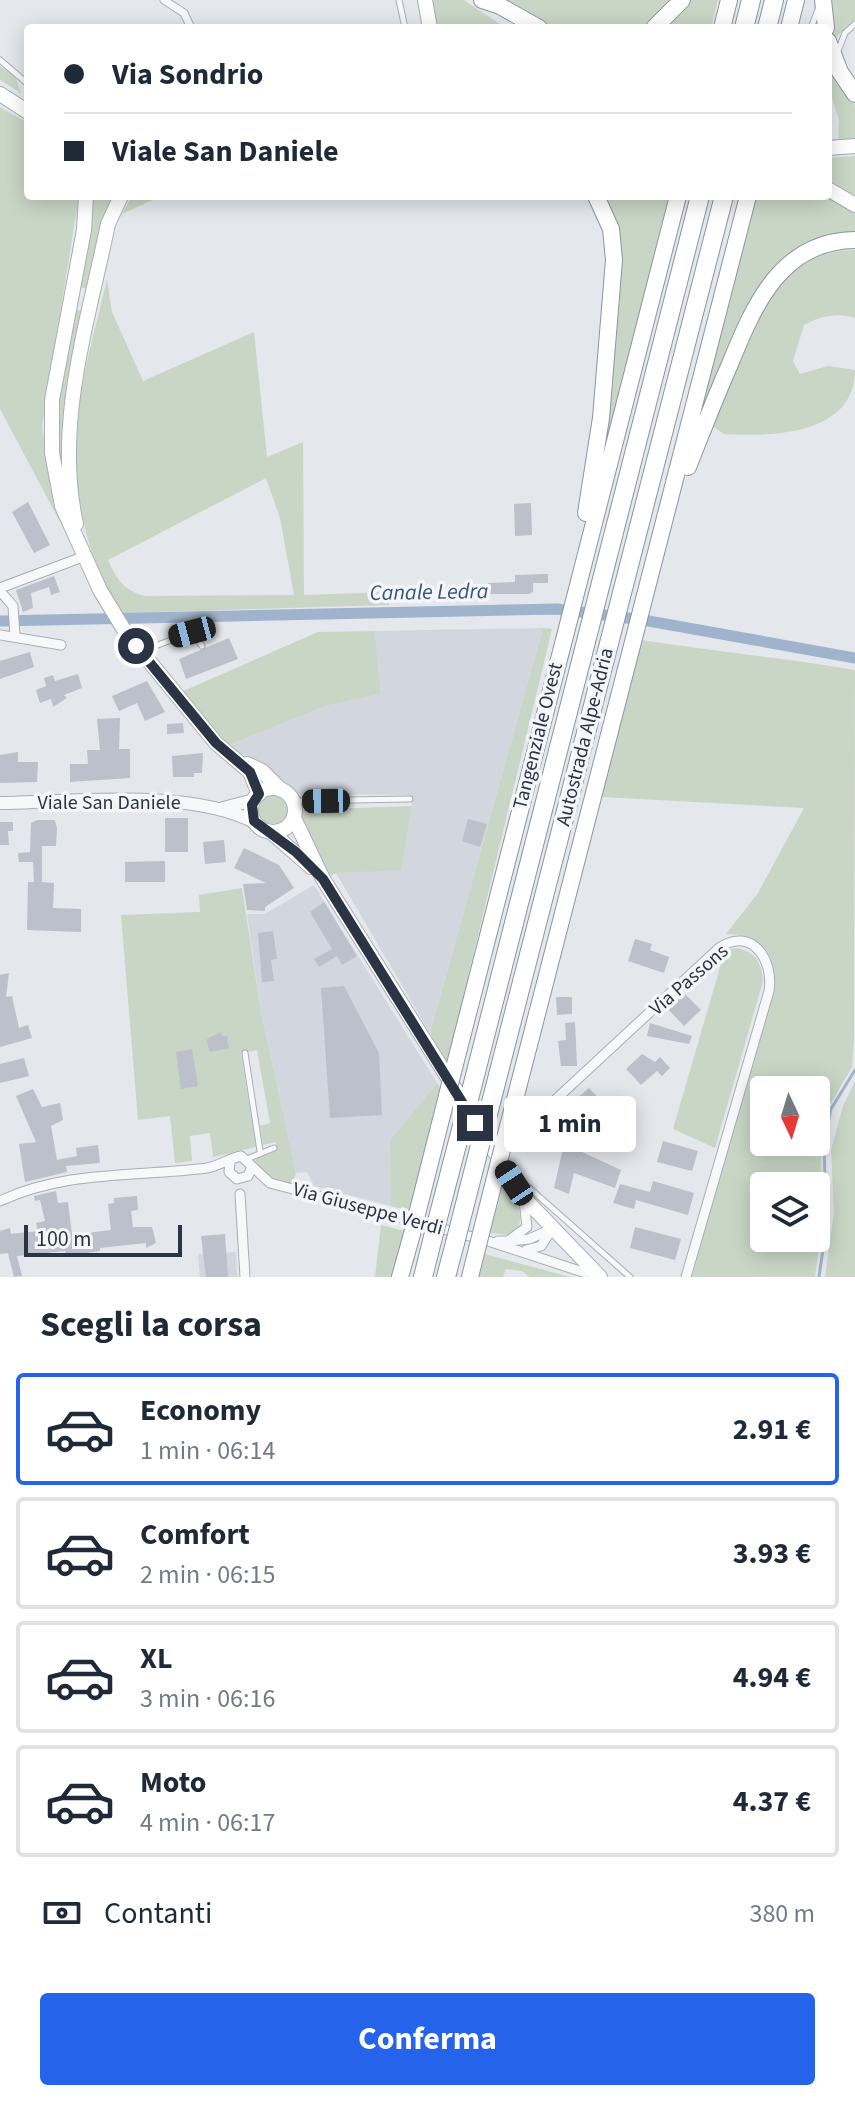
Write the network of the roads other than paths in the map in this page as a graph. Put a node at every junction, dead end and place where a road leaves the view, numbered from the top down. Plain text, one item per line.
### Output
1 (164, 0) edge
2 (399, 0) edge
3 (425, 0) edge
4 (480, 0) edge
5 (682, 0) edge
6 (729, 0) edge
7 (751, 0) edge
8 (774, 0) edge
9 (796, 0) edge
10 (823, 2) edge
11 (189, 24) edge
12 (404, 24) edge
13 (429, 24) edge
14 (518, 24) edge
15 (532, 24) edge
16 (658, 24) edge
17 (723, 24) edge
18 (745, 24) edge
19 (768, 24) edge
20 (790, 24) edge
21 (812, 24) edge
22 (826, 24) edge
23 (855, 24) edge
24 (832, 51) edge
25 (0, 60) edge
26 (840, 72) junction
27 (24, 81) edge
28 (0, 94) edge
29 (855, 94) edge
30 (24, 109) edge
31 (855, 146) edge
32 (832, 148) edge
33 (832, 191) edge
34 (85, 200) edge
35 (119, 200) edge
36 (598, 200) edge
37 (677, 200) edge
38 (699, 200) edge
39 (723, 200) edge
40 (747, 200) edge
41 (855, 205) edge
42 (855, 240) edge
43 (72, 297) junction
44 (92, 301) junction
45 (664, 524) junction
46 (85, 556) junction
47 (0, 590) edge
48 (573, 598) junction
49 (15, 634) junction
50 (0, 635) edge
51 (61, 645) dead end
52 (202, 646) dead end
53 (138, 648) junction
54 (233, 758) junction
55 (281, 790) junction
56 (257, 797) junction
57 (410, 799) dead end
58 (293, 801) junction
59 (0, 803) edge
60 (217, 808) junction
61 (294, 818) junction
62 (256, 823) junction
63 (271, 832) junction
64 (323, 879) junction
65 (245, 1053) dead end
66 (509, 1140) junction
67 (274, 1148) dead end
68 (260, 1151) junction
69 (247, 1159) junction
70 (251, 1169) junction
71 (505, 1169) junction
72 (231, 1171) junction
73 (245, 1178) junction
74 (240, 1194) junction
75 (523, 1197) junction
76 (0, 1201) edge
77 (552, 1229) junction
78 (508, 1241) junction
79 (482, 1245) junction
80 (517, 1250) junction
81 (245, 1277) edge
82 (400, 1277) edge
83 (423, 1277) edge
84 (446, 1277) edge
85 (470, 1277) edge
86 (599, 1277) edge
87 (630, 1277) edge
88 (686, 1277) edge

1 - 11 street
2 - 12 lane
3 - 13 main road
4 - 14 main road
4 - 15 highway
5 - 16 highway
6 - 17 highway
7 - 18 highway
8 - 19 highway
9 - 20 highway
10 - 21 lane
10 - 22 highway
23 - 26 lane
24 - 26 highway
25 - 27 lane
26 - 29 highway
28 - 30 main road
31 - 32 main road
33 - 41 main road
34 - 43 main road
35 - 44 main road
36 - 48 highway
37 - 48 highway, Tangenziale Ovest
38 - 83 highway, Autostrada Alpe-Adria, bridge
39 - 84 highway, Autostrada Alpe-Adria, bridge
40 - 45 highway
42 - 45 highway
43 - 44 main road
43 - 46 main road
44 - 46 main road
45 - 66 highway
46 - 47 street
46 - 53 main road
47 - 49 street
48 - 82 highway, Tangenziale Ovest, bridge
49 - 50 street
49 - 51 street
52 - 53 lane
53 - 54 main road
54 - 55 main road
54 - 56 main road
55 - 56 main road, Viale San Daniele
55 - 58 main road
56 - 60 street, Viale San Daniele
56 - 62 main road
57 - 58 lane
58 - 61 main road, Viale San Daniele
59 - 60 street, Viale San Daniele
60 - 62 street, Viale San Daniele
61 - 63 main road
61 - 64 main road, Viale San Daniele
62 - 63 main road, Viale San Daniele
63 - 64 main road, Viale San Daniele
64 - 71 main road, Viale San Daniele
65 - 68 lane
66 - 79 highway, bridge
66 - 88 street, Via Passons
67 - 68 lane
68 - 69 lane
69 - 70 street
69 - 72 street
70 - 73 street
70 - 79 street, Via Giuseppe Verdi
71 - 75 main road, Viale San Daniele
71 - 87 lane
72 - 73 street
72 - 74 street
72 - 76 street
73 - 74 street
74 - 81 street
75 - 77 main road, Viale San Daniele
75 - 78 street
77 - 78 street, Via Giuseppe Verdi
77 - 80 street
77 - 86 main road, Viale San Daniele
78 - 79 street, Via Giuseppe Verdi
79 - 80 street, Via Giuseppe Verdi
79 - 85 highway
80 - 86 street, Via Giuseppe Verdi

